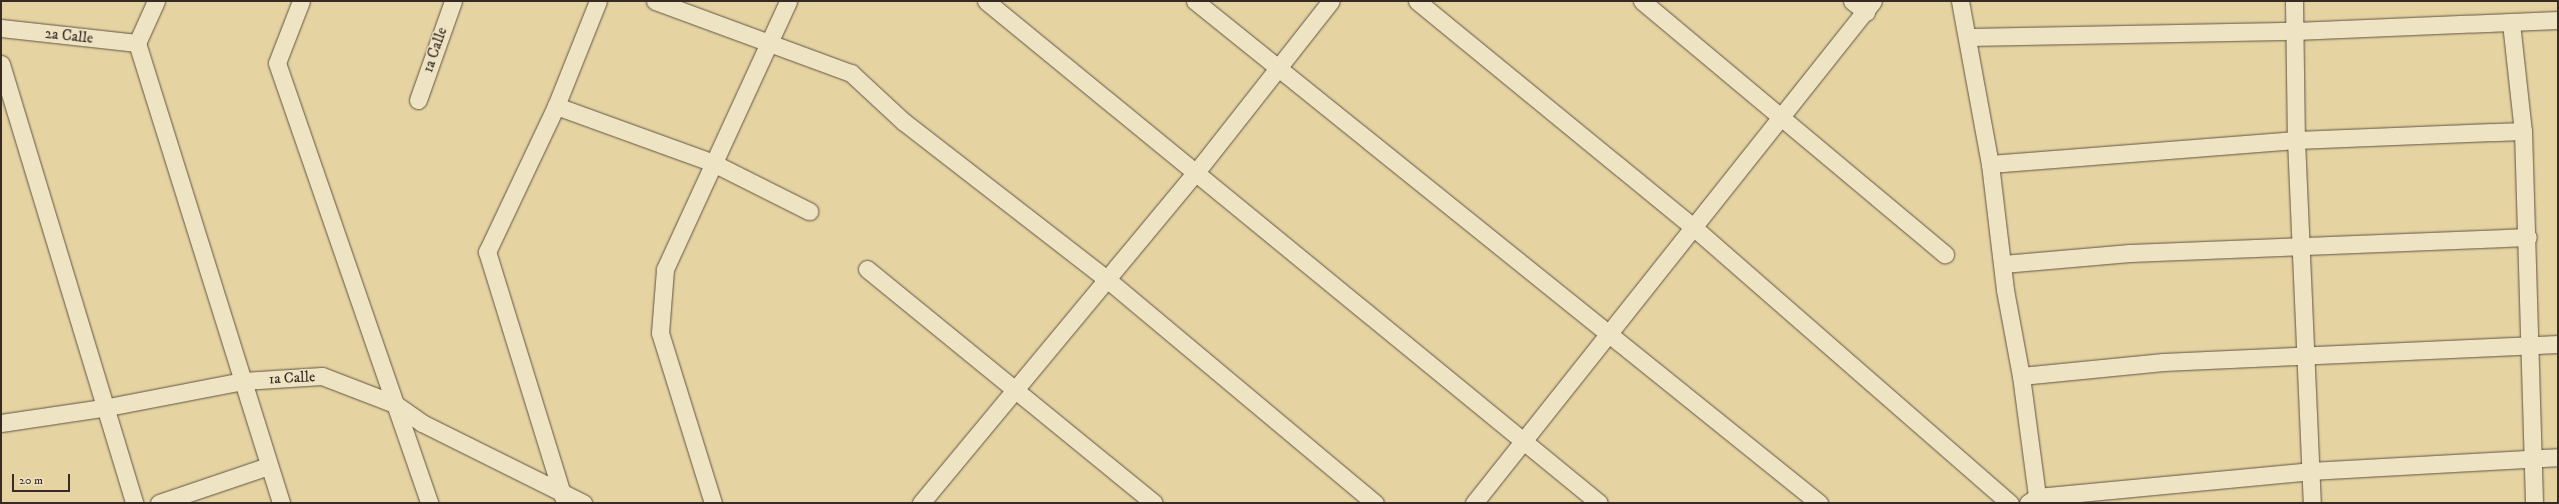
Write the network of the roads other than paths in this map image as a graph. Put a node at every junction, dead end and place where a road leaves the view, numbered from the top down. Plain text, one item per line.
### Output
1 (156, 1) edge
2 (301, 1) edge
3 (453, 1) edge
4 (598, 1) edge
5 (655, 1) edge
6 (788, 1) edge
7 (986, 1) edge
8 (1195, 1) edge
9 (1331, 1) edge
10 (1417, 1) edge
11 (1642, 1) edge
12 (1852, 1) edge
13 (1960, 1) edge
14 (2294, 1) edge
15 (1870, 7) edge
16 (2558, 20) edge
17 (2511, 23) junction
18 (1, 28) edge
19 (2295, 31) junction
20 (1969, 37) junction
21 (768, 40) junction
22 (137, 43) junction
23 (1, 64) edge
24 (1280, 68) junction
25 (418, 100) dead end
26 (556, 106) junction
27 (1779, 118) junction
28 (2523, 131) junction
29 (2296, 140) junction
30 (711, 162) junction
31 (1990, 164) junction
32 (1198, 171) junction
33 (809, 211) dead end
34 (1692, 226) junction
35 (2528, 238) junction
36 (2300, 248) junction
37 (1945, 254) dead end
38 (2003, 264) junction
39 (867, 270) dead end
40 (1108, 280) junction
41 (1608, 330) junction
42 (2558, 344) edge
43 (2530, 346) junction
44 (2307, 354) junction
45 (2021, 376) junction
46 (243, 381) junction
47 (1017, 392) junction
48 (395, 404) junction
49 (104, 408) junction
50 (1, 423) edge
51 (1523, 440) junction
52 (2558, 457) edge
53 (2532, 459) junction
54 (268, 466) junction
55 (2310, 471) junction
56 (563, 497) edge
57 (928, 500) edge
58 (2034, 501) edge
59 (134, 503) edge
60 (159, 503) edge
61 (280, 503) edge
62 (429, 503) edge
63 (582, 503) edge
64 (713, 503) edge
65 (1154, 503) edge
66 (1376, 503) edge
67 (1474, 503) edge
68 (1599, 503) edge
69 (1819, 503) edge
70 (2010, 503) edge
71 (2312, 503) edge
72 (2534, 503) edge

1 - 22 street
2 - 48 street
3 - 25 street, 1a Calle
4 - 26 street
5 - 21 street
6 - 21 street
7 - 32 street
8 - 24 street
9 - 24 street
10 - 34 street
11 - 27 street
12 - 15 street
13 - 20 street
14 - 19 street
15 - 27 street
16 - 17 street
17 - 19 street
17 - 28 street
18 - 22 street, 2a Calle
19 - 20 street
19 - 29 street
20 - 31 street
21 - 30 street
21 - 40 street
22 - 46 street
23 - 49 street
24 - 32 street
24 - 41 street
26 - 30 street
26 - 56 street
27 - 34 street
27 - 37 street
28 - 29 street
28 - 35 street
29 - 31 street
29 - 36 street
30 - 33 street
30 - 64 street
31 - 38 street
32 - 40 street
32 - 51 street
34 - 41 street
34 - 70 street
35 - 36 street
35 - 43 street
36 - 38 street
36 - 44 street
38 - 45 street
39 - 47 street
40 - 47 street
40 - 66 street
41 - 51 street
41 - 69 street
42 - 43 street
43 - 44 street
43 - 53 street
44 - 45 street
44 - 55 street
45 - 58 street
46 - 48 street, 1a Calle
46 - 49 street, 1a Calle
46 - 54 street
47 - 57 street
47 - 65 street
48 - 56 street, 1a Calle
48 - 62 street
49 - 50 street, 1a Calle
49 - 59 street
51 - 67 street
51 - 68 street
52 - 53 street
53 - 55 street
53 - 72 street
54 - 60 street
54 - 61 street
55 - 58 street
55 - 71 street
56 - 63 street, 1a Calle

